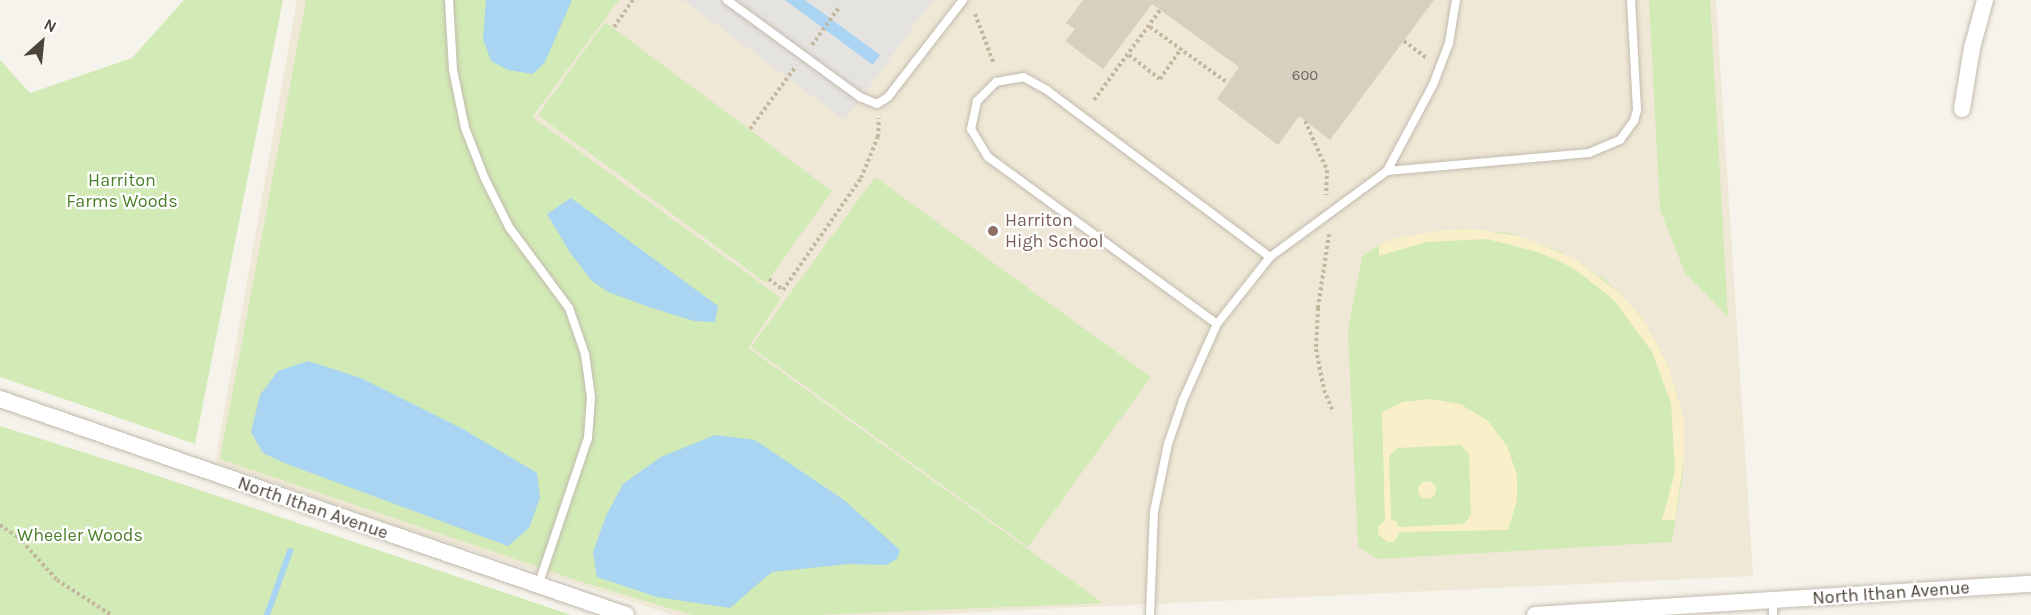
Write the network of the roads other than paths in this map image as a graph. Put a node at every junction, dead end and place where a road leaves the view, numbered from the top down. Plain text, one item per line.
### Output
1 (449, 0) edge
2 (727, 0) edge
3 (963, 0) edge
4 (1456, 0) edge
5 (1631, 0) edge
6 (1985, 0) edge
7 (1962, 109) dead end
8 (1387, 171) junction
9 (1270, 257) junction
10 (1217, 324) junction
11 (0, 399) edge
12 (2031, 584) edge
13 (538, 586) junction
14 (1773, 608) edge
15 (626, 615) edge
16 (1150, 615) edge
17 (1535, 615) edge

1 - 13 lane
2 - 3 lane
4 - 8 lane
5 - 8 lane
6 - 7 street
8 - 9 lane
9 - 10 lane
9 - 10 lane
10 - 16 lane
11 - 13 street, North Ithan Avenue
12 - 14 street, North Ithan Avenue
13 - 15 street, North Ithan Avenue
14 - 17 street, North Ithan Avenue

